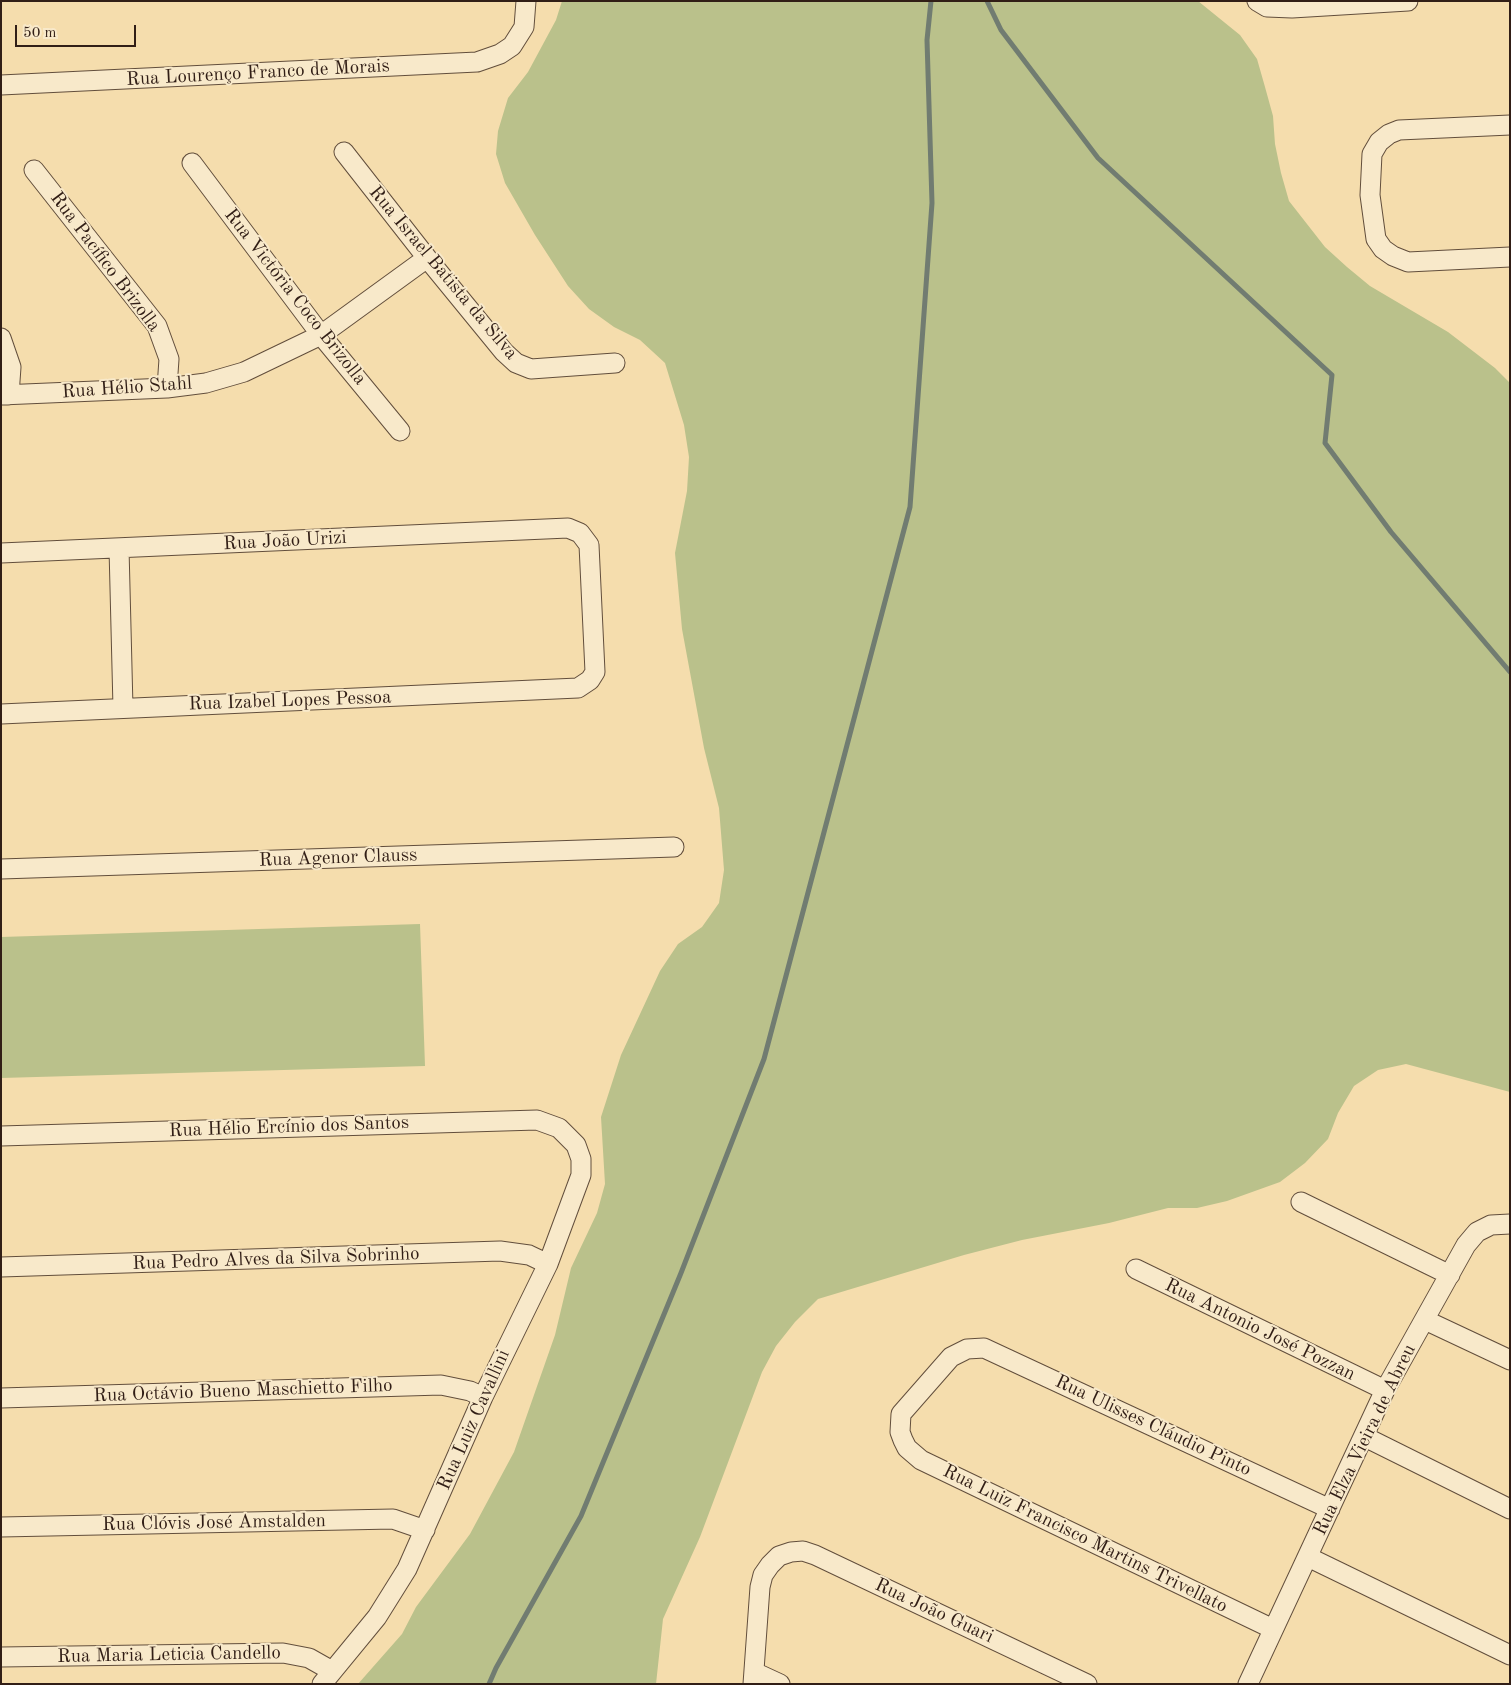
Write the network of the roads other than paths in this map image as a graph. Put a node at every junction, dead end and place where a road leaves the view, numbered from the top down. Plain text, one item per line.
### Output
1 (526, 1) edge
2 (1257, 1) edge
3 (1408, 1) edge
4 (1, 85) edge
5 (1510, 124) edge
6 (344, 152) dead end
7 (192, 163) dead end
8 (34, 170) dead end
9 (1510, 257) edge
10 (427, 258) junction
11 (321, 335) junction
12 (1, 338) edge
13 (615, 363) dead end
14 (168, 388) junction
15 (5, 395) edge
16 (400, 431) dead end
17 (119, 548) junction
18 (1, 553) edge
19 (578, 688) joint
20 (123, 708) junction
21 (1, 714) edge
22 (674, 847) dead end
23 (1, 868) edge
24 (1, 1136) edge
25 (571, 1138) joint
26 (1301, 1202) dead end
27 (1510, 1224) edge
28 (548, 1264) junction
29 (1, 1267) edge
30 (1136, 1269) dead end
31 (1450, 1275) junction
32 (1425, 1320) junction
33 (1510, 1360) edge
34 (1385, 1390) junction
35 (1, 1398) edge
36 (483, 1398) junction
37 (1365, 1437) junction
38 (903, 1440) joint
39 (1510, 1508) edge
40 (1330, 1509) junction
41 (1, 1527) edge
42 (425, 1530) junction
43 (1308, 1557) junction
44 (1273, 1629) junction
45 (1510, 1655) edge
46 (1, 1657) edge
47 (327, 1678) edge
48 (754, 1678) edge
49 (780, 1684) edge
50 (1087, 1684) edge
51 (1248, 1684) edge

1 - 4 street, Rua Lourenço Franco de Morais
2 - 3 street
5 - 9 street
6 - 10 street, Rua Israel Batista da Silva
7 - 11 street, Rua Victória Coco Brizolla
8 - 14 street, Rua Pacífico Brizolla
10 - 11 street, Rua Hélio Stahl
10 - 13 street, Rua Israel Batista da Silva
11 - 14 street, Rua Hélio Stahl
11 - 16 street, Rua Victória Coco Brizolla
12 - 15 street
14 - 15 street, Rua Hélio Stahl
17 - 18 street, Rua João Urizi
17 - 19 street, Rua João Urizi
17 - 20 street
19 - 20 street, Rua Izabel Lopes Pessoa
20 - 21 street, Rua Izabel Lopes Pessoa
22 - 23 street, Rua Agenor Clauss
24 - 25 street, Rua Hélio Ercínio dos Santos
25 - 28 street, Rua Luiz Cavallini
26 - 31 street
27 - 31 street, Rua Elza Vieira de Abreu
28 - 29 street, Rua Pedro Alves da Silva Sobrinho
28 - 36 street, Rua Luiz Cavallini
30 - 34 street, Rua Antonio José Pozzan
31 - 32 street, Rua Elza Vieira de Abreu
32 - 33 street
32 - 34 street, Rua Elza Vieira de Abreu
34 - 37 street, Rua Elza Vieira de Abreu
35 - 36 street, Rua Octávio Bueno Maschietto Filho
36 - 42 street, Rua Luiz Cavallini
37 - 39 street
37 - 40 street, Rua Elza Vieira de Abreu
38 - 40 street, Rua Ulisses Cláudio Pinto
38 - 44 street, Rua Luiz Francisco Martins Trivellato
40 - 43 street, Rua Elza Vieira de Abreu
41 - 42 street, Rua Clóvis José Amstalden
42 - 47 street, Rua Luiz Cavallini
43 - 44 street, Rua Elza Vieira de Abreu
43 - 45 street
44 - 51 street, Rua Elza Vieira de Abreu
46 - 47 street, Rua Maria Leticia Candello
48 - 49 street
48 - 50 street, Rua João Guari

